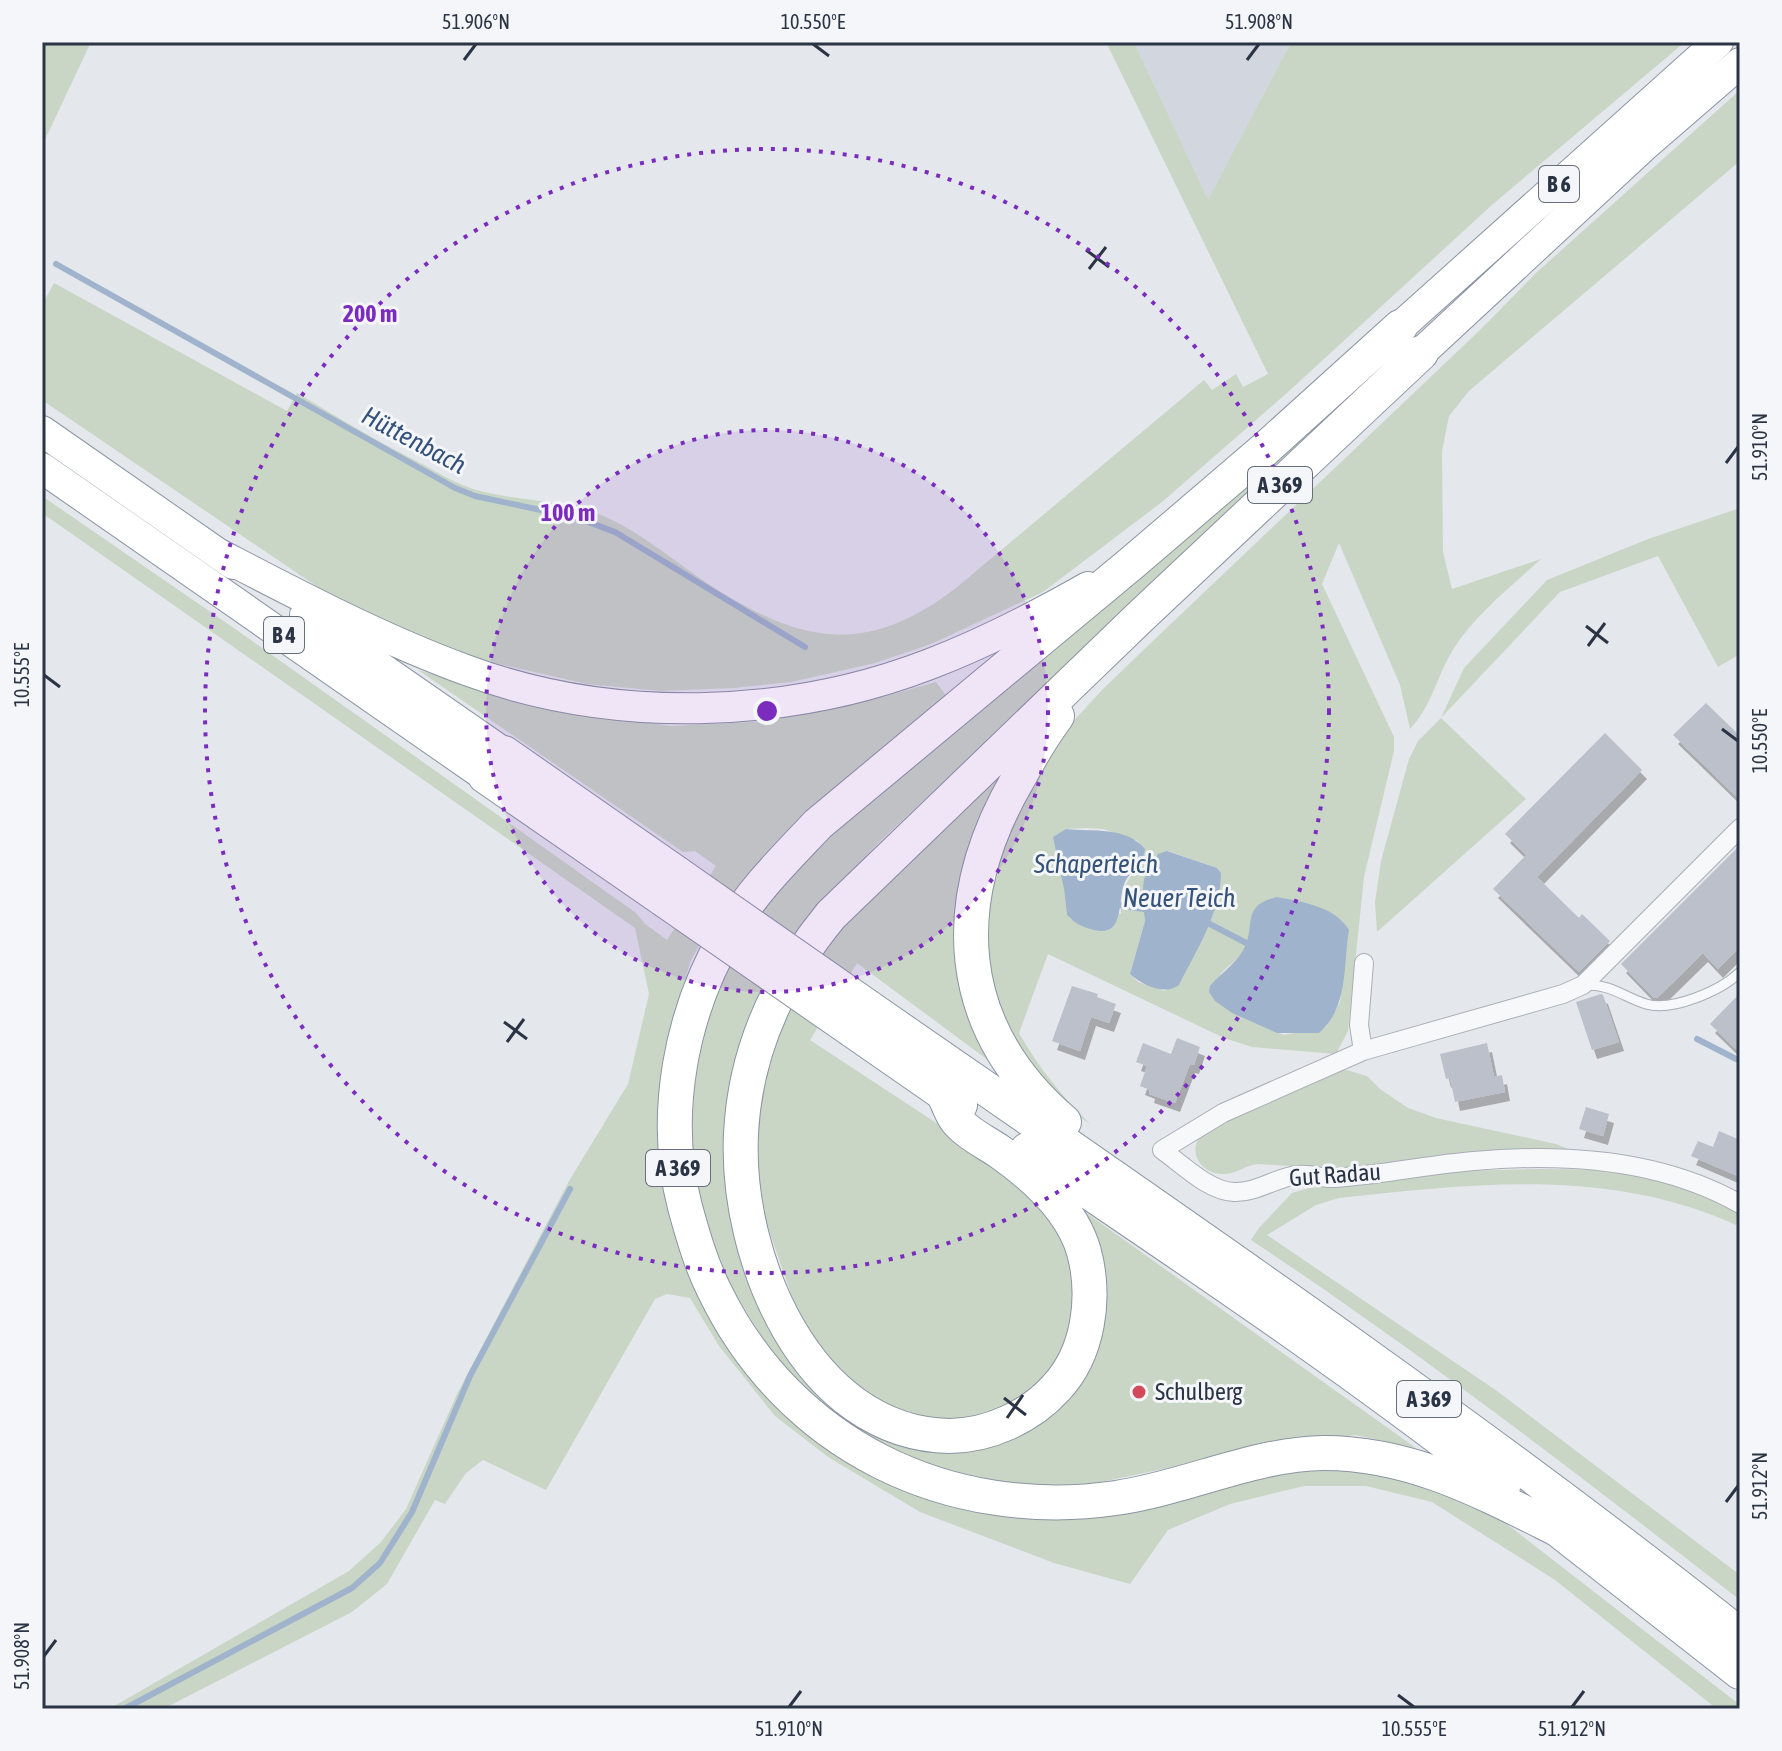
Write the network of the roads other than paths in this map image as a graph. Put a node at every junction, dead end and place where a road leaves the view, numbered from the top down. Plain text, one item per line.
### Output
1 (1718, 42) edge
2 (1740, 63) edge
3 (1410, 340) junction
4 (42, 431) edge
5 (42, 468) edge
6 (219, 554) junction
7 (1133, 562) junction
8 (1140, 617) junction
9 (495, 764) junction
10 (1740, 828) edge
11 (1364, 963) dead end
12 (1740, 972) edge
13 (1583, 985) junction
14 (860, 1018) junction
15 (1363, 1051) junction
16 (943, 1093) junction
17 (1110, 1174) junction
18 (1740, 1204) edge
19 (1559, 1530) junction
20 (1740, 1635) edge
21 (1740, 1672) edge

1 - 3 highway, B 6
2 - 3 highway, B 6
3 - 7 highway, A 369
3 - 8 highway, A 369
4 - 6 highway, B 4
5 - 9 highway, B 4
6 - 7 highway
6 - 9 highway, B 4
7 - 19 highway, A 369
8 - 16 highway
8 - 17 highway, A 369
9 - 14 highway, A 369, bridge
10 - 13 street, Gut Radau
11 - 15 street
12 - 13 lane
13 - 15 street, Gut Radau
14 - 16 highway, A 369
14 - 17 highway, A 369
15 - 18 street, Gut Radau
16 - 19 highway, A 369
17 - 20 highway, A 369
19 - 21 highway, A 369

